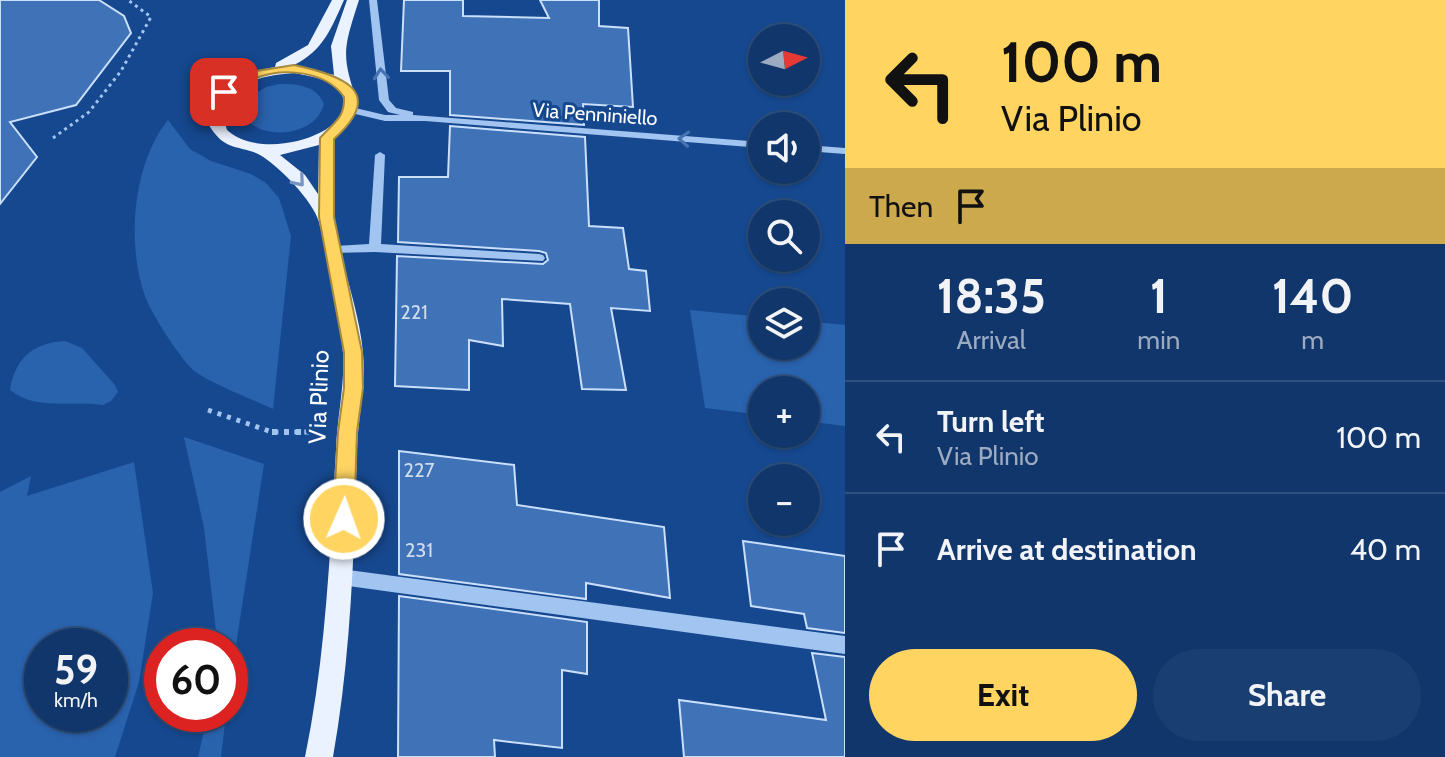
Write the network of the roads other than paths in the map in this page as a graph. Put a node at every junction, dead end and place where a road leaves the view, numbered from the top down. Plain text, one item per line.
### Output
1 (338, 0) edge
2 (353, 0) edge
3 (373, 0) edge
4 (274, 70) junction
5 (342, 85) junction
6 (351, 110) junction
7 (425, 118) junction
8 (327, 138) junction
9 (748, 144) edge
10 (820, 149) edge
11 (265, 151) junction
12 (845, 151) edge
13 (380, 155) dead end
14 (326, 217) junction
15 (375, 248) junction
16 (335, 250) junction
17 (539, 258) dead end
18 (341, 577) junction
19 (845, 645) edge
20 (325, 726) junction
21 (313, 757) edge
22 (319, 757) edge
23 (326, 757) edge

1 - 4 main road, Via Plinio
2 - 5 main road
7 -> 3 street, Via Penniniello
4 - 5 main road, Via Plinio
4 - 11 main road, Via Plinio
5 - 6 main road
6 - 7 street, Via Penniniello
6 - 8 main road
9 -> 7 street, Via Penniniello
8 - 11 main road, Via Plinio
8 - 14 main road, Via Plinio
10 - 12 street
11 -> 14 main road, Via Plinio
13 - 15 street
14 - 16 main road, Via Plinio
15 - 16 street
15 - 17 street
16 - 18 main road, Via Plinio
18 - 19 street
18 - 20 main road, Via Plinio
20 - 21 main road, Via Plinio
20 - 22 main road, Via Plinio
20 - 23 street, Via Plinio

